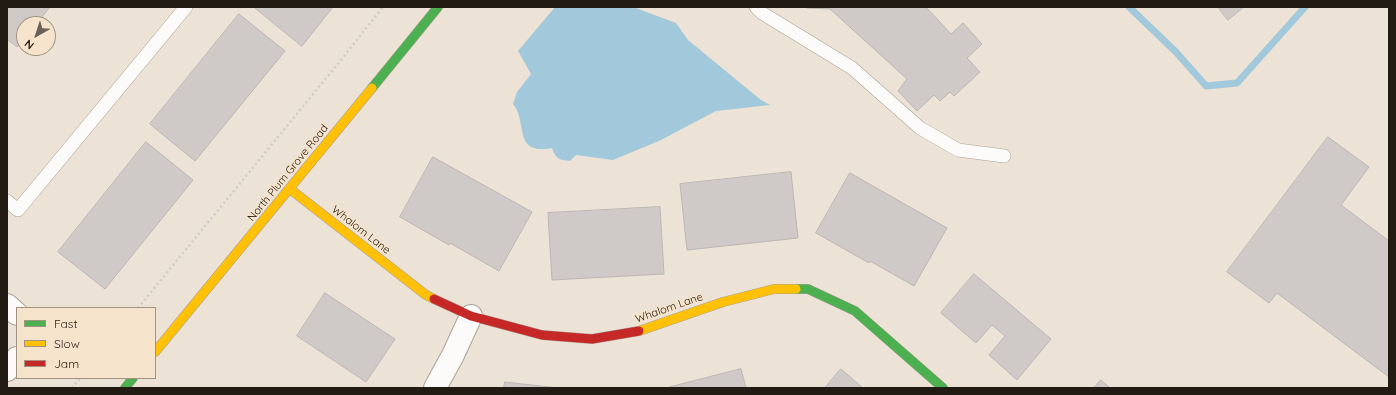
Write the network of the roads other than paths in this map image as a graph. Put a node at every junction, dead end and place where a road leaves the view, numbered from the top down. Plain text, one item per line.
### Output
1 (186, 7) edge
2 (438, 7) edge
3 (756, 7) edge
4 (1004, 156) dead end
5 (290, 189) junction
6 (7, 201) edge
7 (7, 305) edge
8 (16, 313) edge
9 (471, 316) junction
10 (156, 351) edge
11 (16, 359) edge
12 (7, 370) edge
13 (132, 379) edge
14 (125, 388) edge
15 (434, 388) edge
16 (943, 388) edge

1 - 6 lane
2 - 5 street, North Plum Grove Road
3 - 4 lane
5 - 9 street, Whalom Lane
5 - 10 street, North Plum Grove Road
7 - 8 street
9 - 15 street
9 - 16 street, Whalom Lane
11 - 12 street
13 - 14 street

